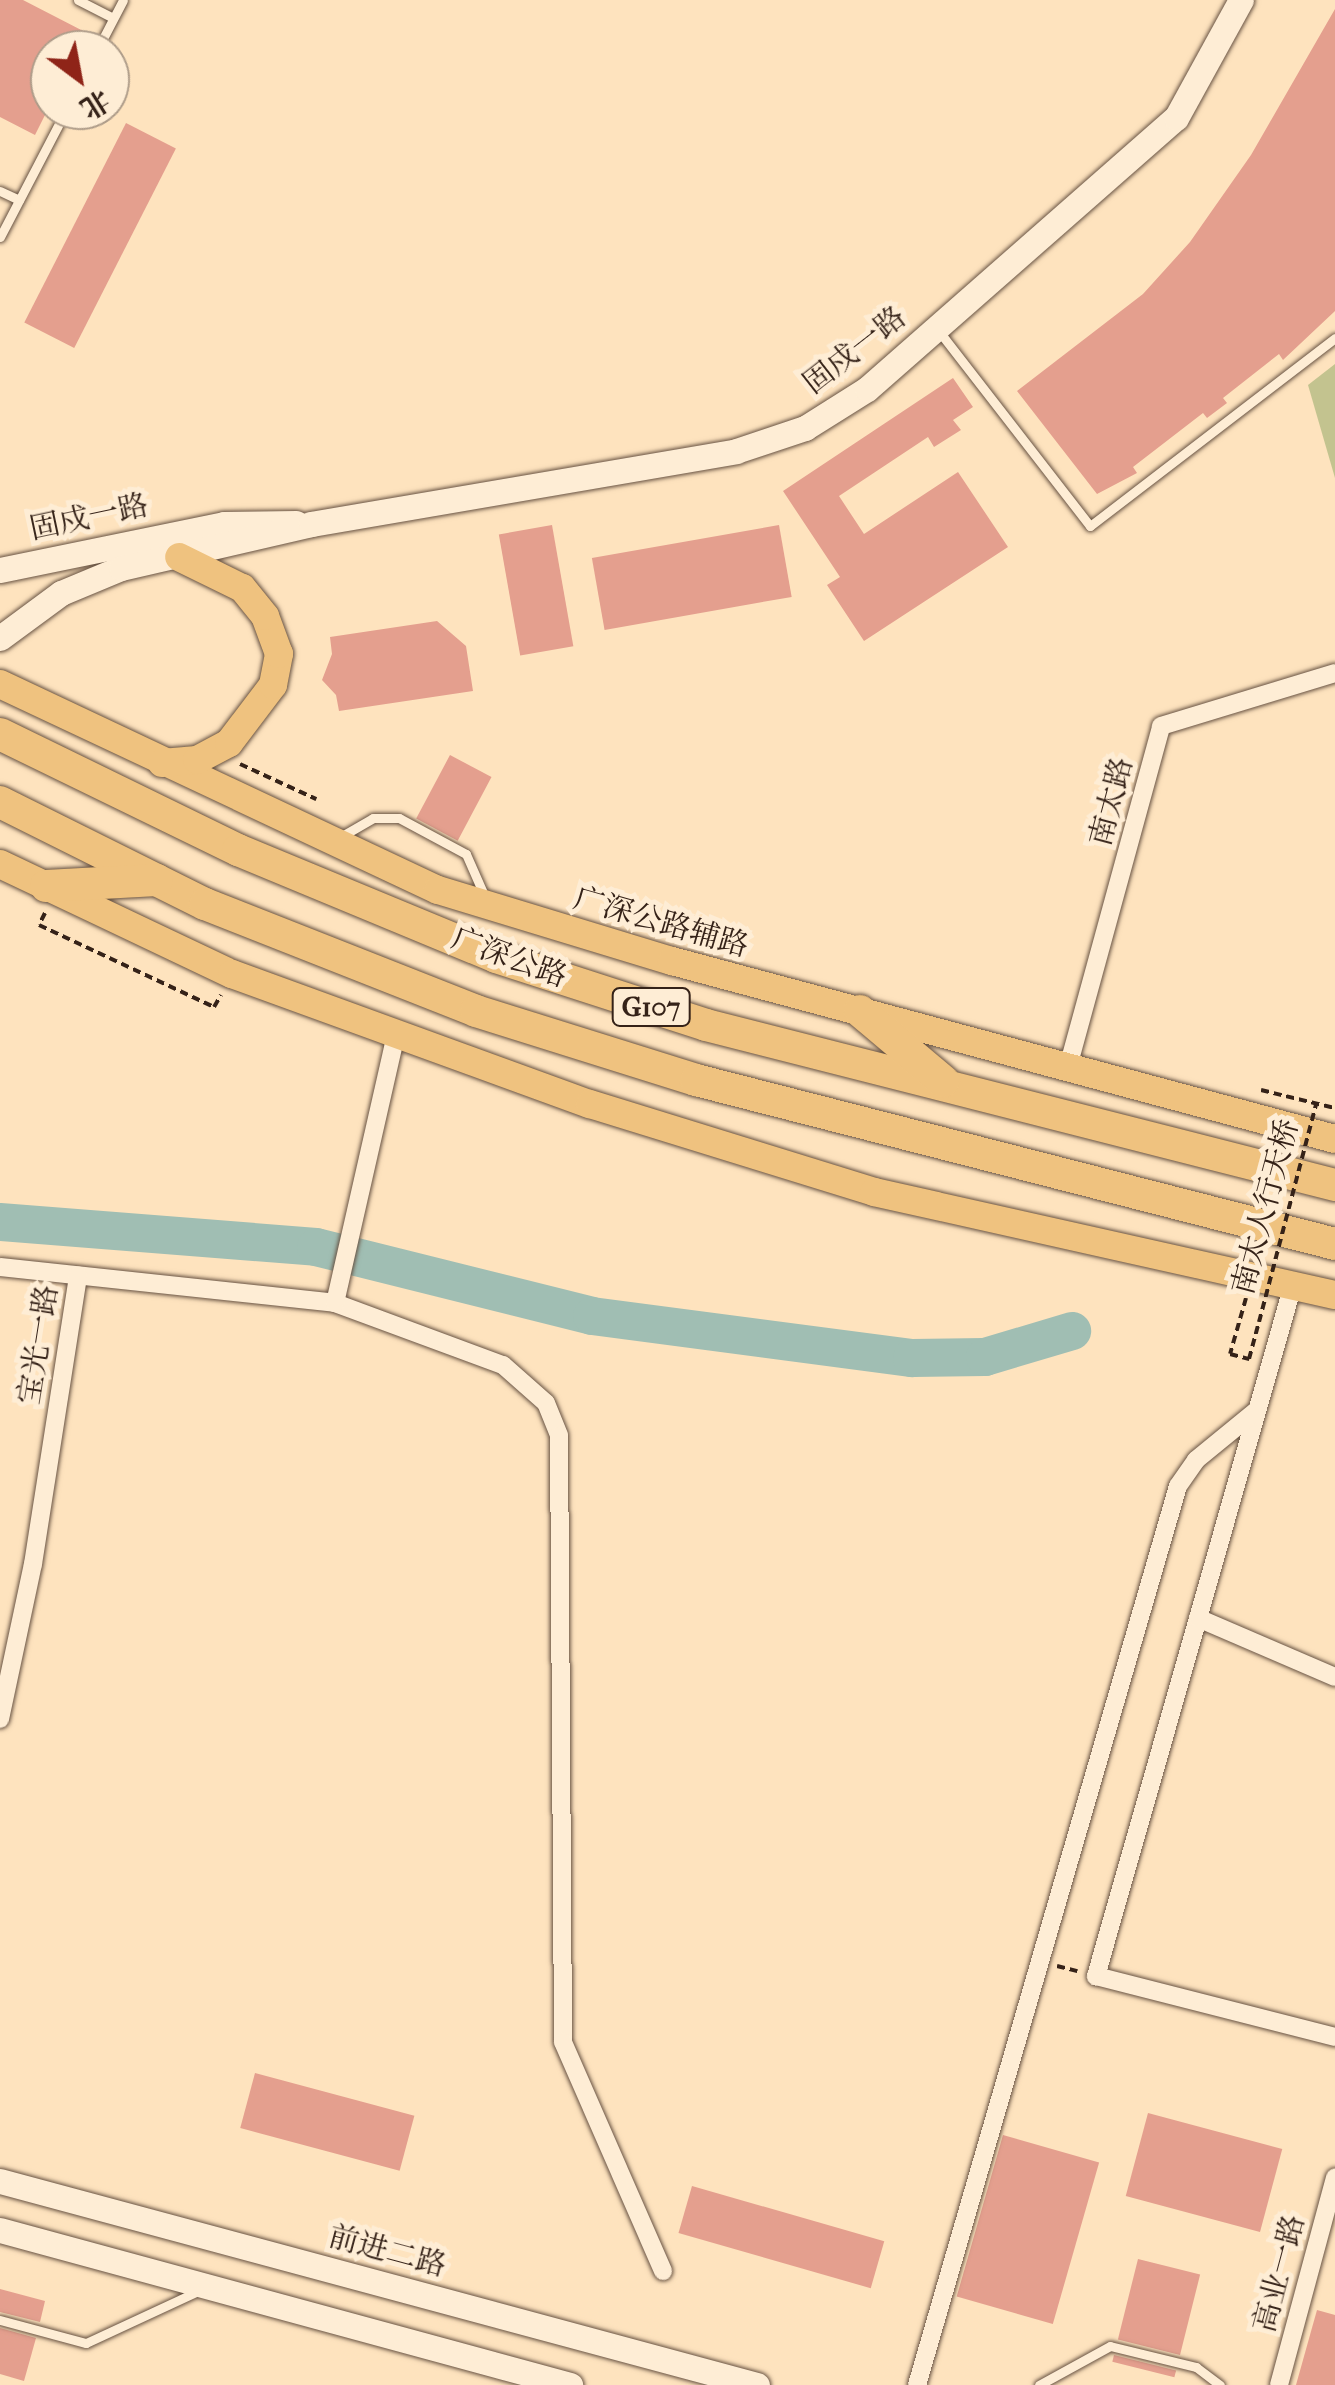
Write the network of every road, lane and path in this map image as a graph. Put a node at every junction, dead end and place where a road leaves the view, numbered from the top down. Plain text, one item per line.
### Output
1 (78, 0) edge
2 (122, 0) edge
3 (1241, 0) edge
4 (113, 18) junction
5 (107, 30) edge
6 (56, 130) edge
7 (0, 191) edge
8 (19, 200) junction
9 (0, 237) edge
10 (936, 328) junction
11 (1335, 338) edge
12 (310, 524) junction
13 (179, 557) junction
14 (0, 570) edge
15 (0, 638) edge
16 (1335, 672) edge
17 (0, 684) edge
18 (0, 734) edge
19 (160, 763) junction
20 (240, 764) dead end
21 (316, 799) dead end
22 (0, 802) edge
23 (326, 841) junction
24 (0, 864) edge
25 (158, 880) junction
26 (47, 896) junction
27 (495, 909) junction
28 (223, 991) dead end
29 (860, 1012) junction
30 (396, 1034) junction
31 (1068, 1067) junction
32 (951, 1087) junction
33 (1261, 1090) dead end
34 (1316, 1104) junction
35 (1335, 1108) edge
36 (1335, 1139) edge
37 (1335, 1185) edge
38 (1335, 1244) edge
39 (0, 1267) edge
40 (78, 1275) junction
41 (1293, 1284) junction
42 (1247, 1293) dead end
43 (1335, 1296) edge
44 (335, 1304) junction
45 (1257, 1410) junction
46 (1198, 1618) junction
47 (1335, 1677) edge
48 (0, 1719) edge
49 (1040, 1962) junction
50 (1096, 1976) junction
51 (1335, 2037) edge
52 (1335, 2177) edge
53 (0, 2181) edge
54 (0, 2230) edge
55 (663, 2271) dead end
56 (209, 2287) junction
57 (0, 2320) edge
58 (570, 2385) edge
59 (757, 2385) edge
60 (916, 2385) edge
61 (1039, 2385) edge
62 (1220, 2385) edge
63 (1279, 2385) edge

1 - 4 lane
2 - 4 lane
3 - 10 street, 固戍一路
4 - 5 lane
6 - 8 lane
7 - 8 lane
8 - 9 lane
10 - 11 lane
10 - 12 street, 固戍一路
12 - 13 street, 固戍一路
12 - 14 street, 固戍一路
13 - 15 street, 固戍一路
13 - 19 main road
16 - 31 street, 南太路
17 - 19 main road, 广深公路辅路
18 - 32 highway, 广深公路 / G107
19 - 23 main road, 广深公路辅路
20 - 21 path
22 - 25 highway, 广深公路 / G107
23 - 27 main road, 广深公路辅路
23 - 27 lane
24 - 26 main road
25 - 26 highway
25 - 38 highway, 广深公路 / G107
26 - 28 path
26 - 30 main road
27 - 29 main road, 广深公路辅路
29 - 31 main road, 广深公路辅路
29 - 32 highway
30 - 41 main road
30 - 44 street
31 - 36 main road, 广深公路辅路
32 - 37 highway, 广深公路 / G107
33 - 34 path
34 - 35 path
34 - 42 path, 南太人行天桥, bridge
39 - 40 street
40 - 44 street
40 - 48 street, 宝光一路
41 - 43 main road
41 - 45 street
44 - 55 street
45 - 46 street
45 - 49 street
46 - 47 street
46 - 50 street
49 - 50 path
49 - 60 street
50 - 51 street
52 - 63 street, 高业一路
53 - 59 street, 前进二路
54 - 56 street
56 - 57 lane
56 - 58 street
61 - 62 lane

